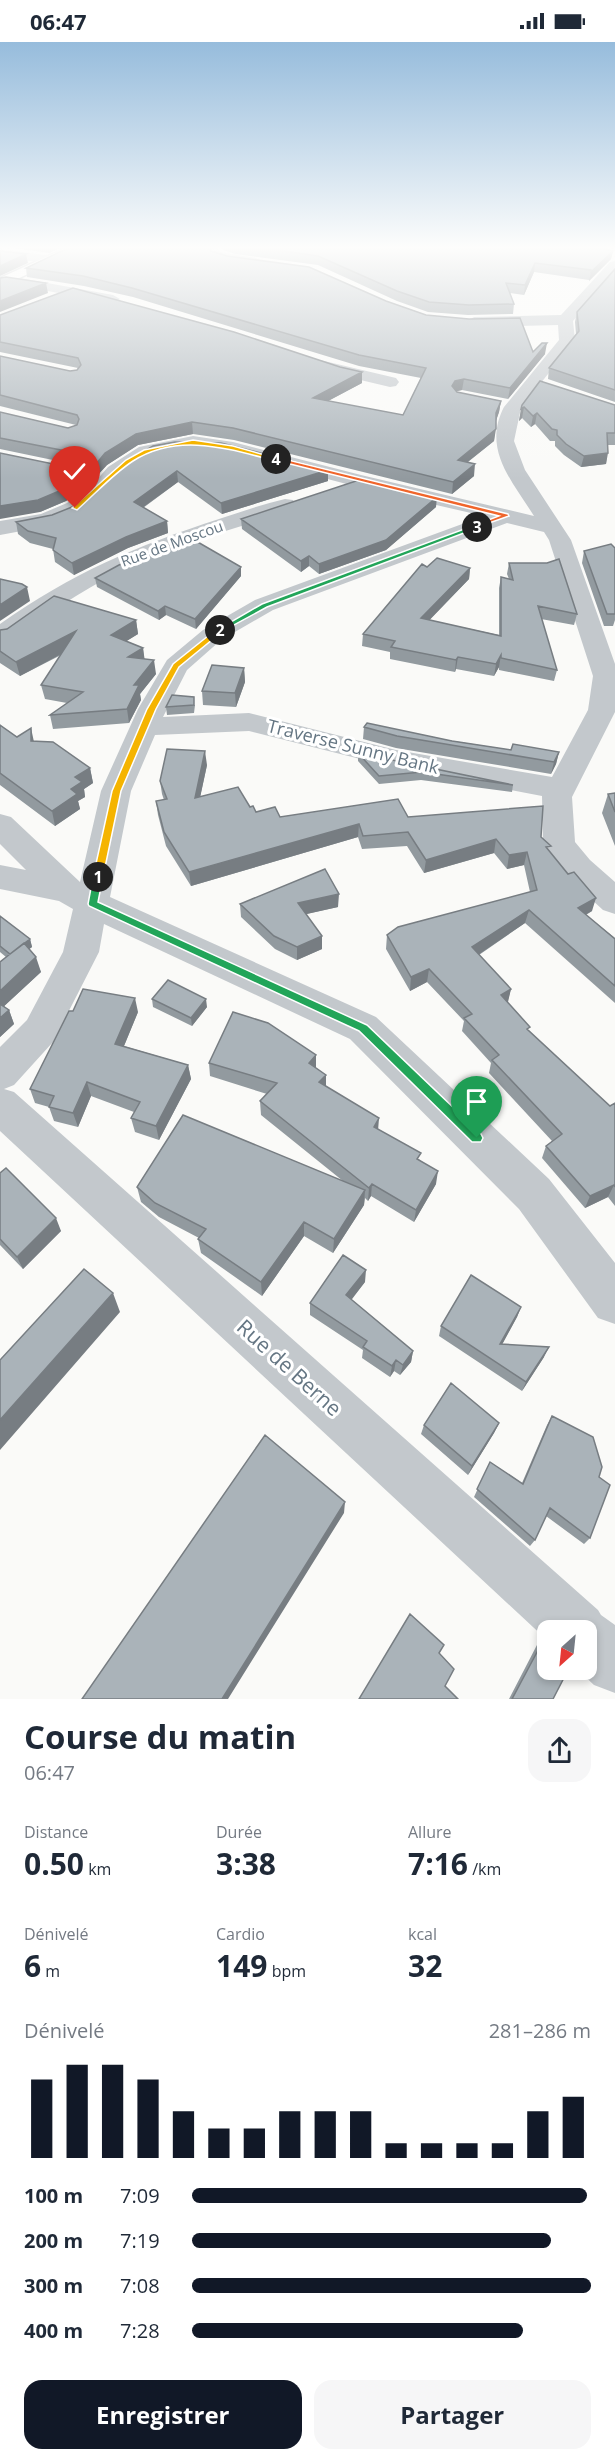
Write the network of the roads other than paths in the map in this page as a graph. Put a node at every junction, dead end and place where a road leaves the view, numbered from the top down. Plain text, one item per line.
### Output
1 (565, 324) edge
2 (305, 360) edge
3 (390, 382) dead end
4 (358, 481) junction
5 (324, 492) edge
6 (302, 499) edge
7 (505, 516) junction
8 (546, 516) junction
9 (0, 528) edge
10 (0, 636) edge
11 (144, 728) junction
12 (561, 789) junction
13 (0, 825) edge
14 (0, 877) edge
15 (80, 897) junction
16 (615, 901) edge
17 (0, 1073) edge
18 (0, 1105) edge
19 (615, 1301) edge
20 (567, 1620) edge
21 (597, 1648) edge
22 (615, 1664) edge

1 - 8 street
2 - 3 street
4 - 5 street
4 - 7 street
4 - 9 street
6 - 10 street, Rue de Moscou
7 - 8 street
7 - 11 street
8 - 12 street
11 - 12 street, Traverse Sunny Bank
11 - 15 street
12 - 16 street
13 - 15 street
14 - 15 street
15 - 17 street
15 - 19 street
18 - 20 street, Rue de Berne
21 - 22 street

